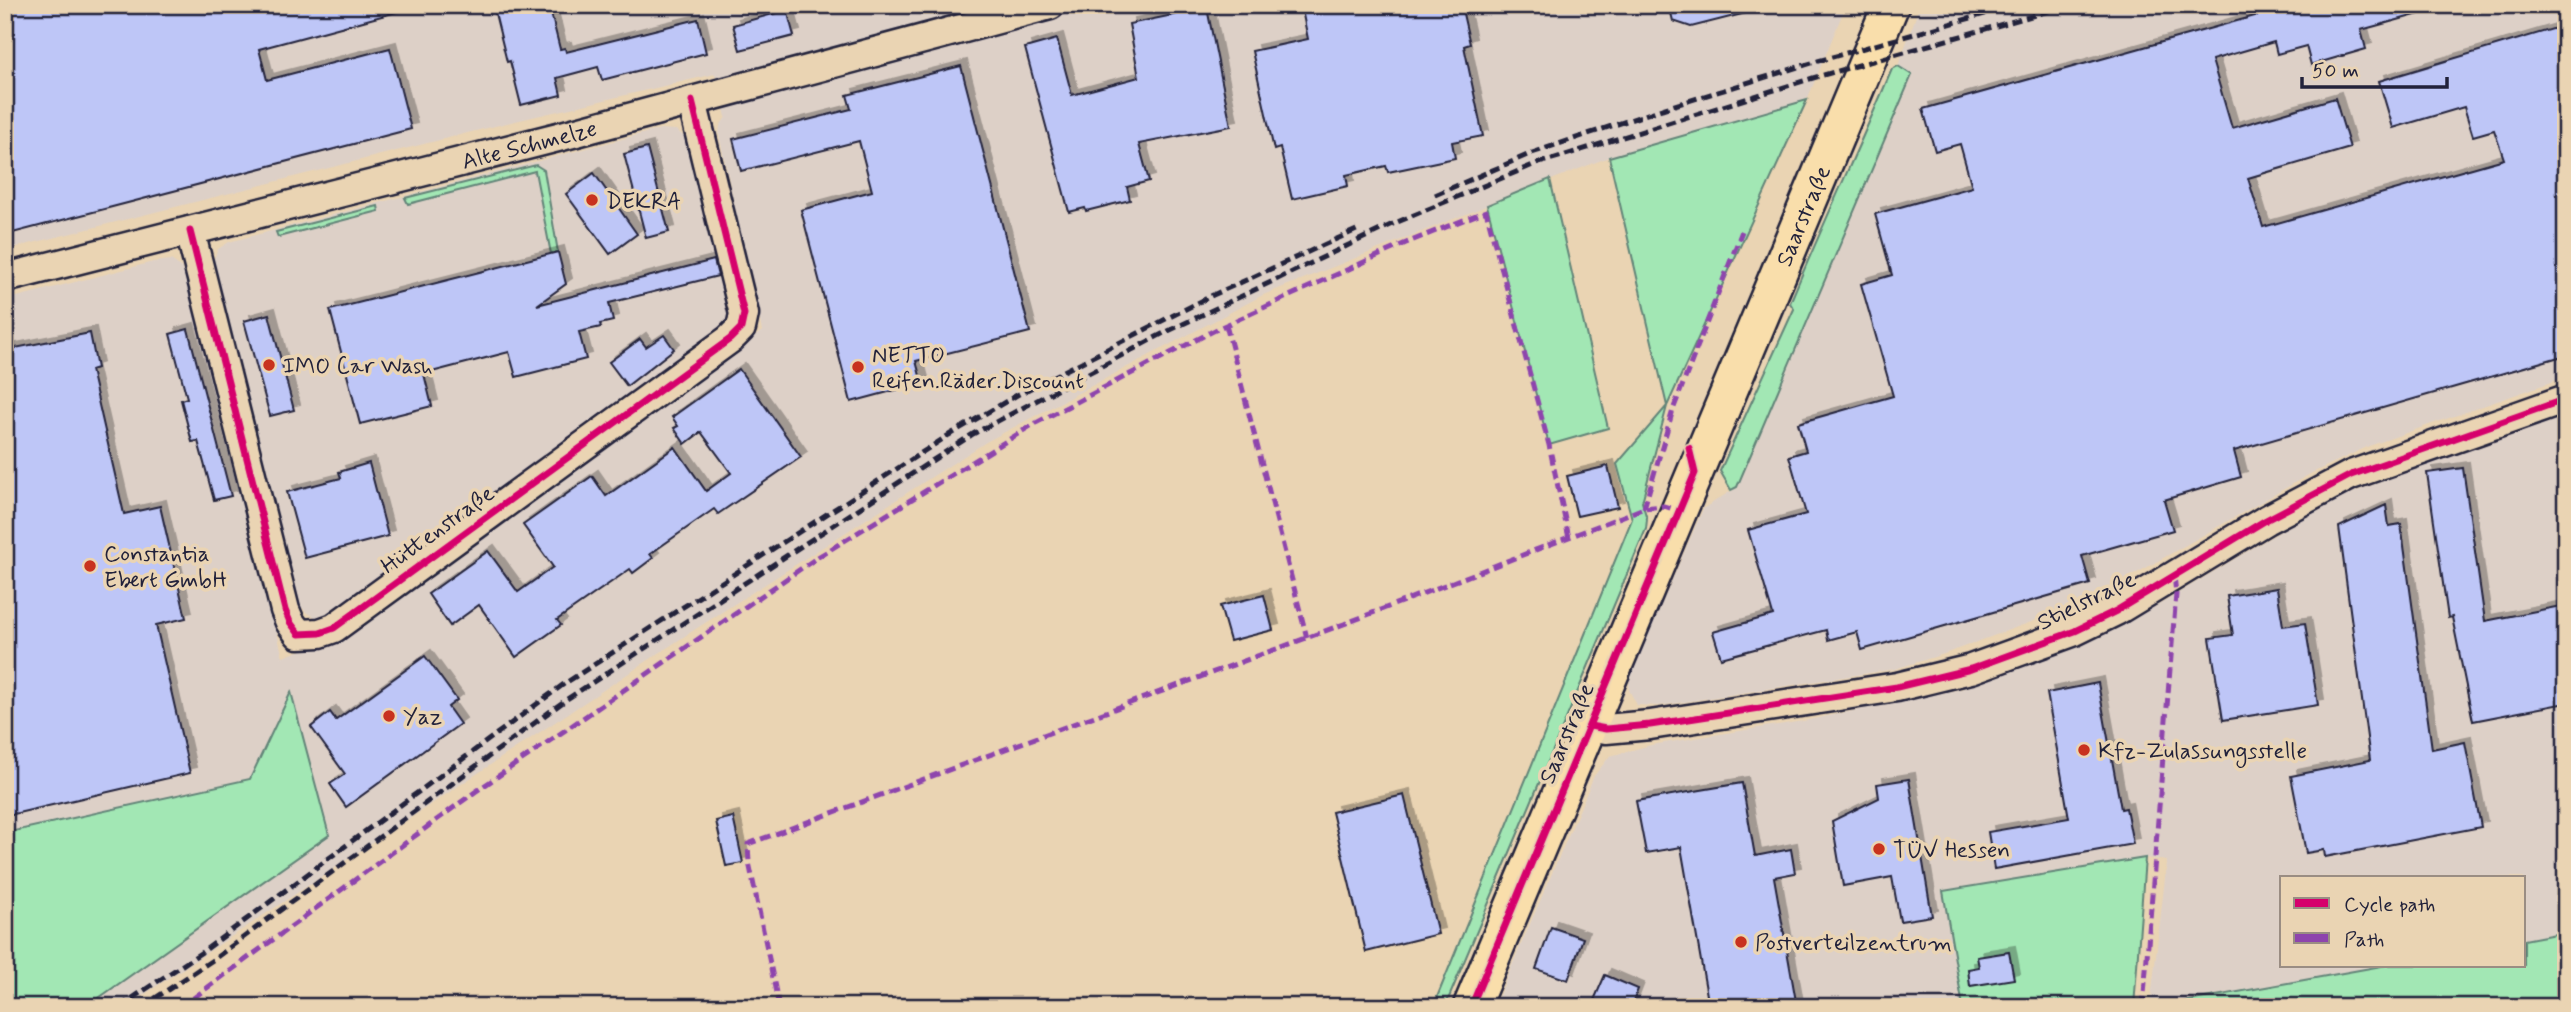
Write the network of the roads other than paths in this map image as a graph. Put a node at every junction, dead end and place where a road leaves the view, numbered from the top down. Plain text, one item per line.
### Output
1 (1050, 5) edge
2 (1891, 5) edge
3 (692, 101) junction
4 (190, 231) junction
5 (5, 278) edge
6 (2566, 399) edge
7 (1590, 726) junction
8 (1471, 1007) edge

1 - 3 street, Alte Schmelze
2 - 7 main road, Saarstraße
3 - 4 street, Alte Schmelze
3 - 4 street, Hüttenstraße
4 - 5 street, Alte Schmelze
6 - 7 street, Stielstraße
7 - 8 main road, Saarstraße

